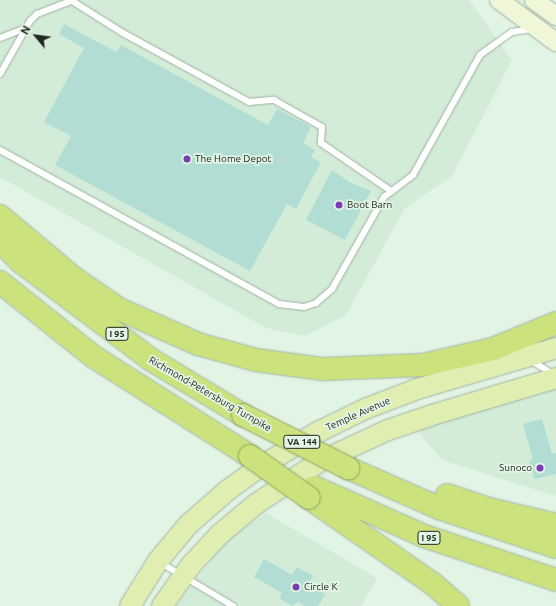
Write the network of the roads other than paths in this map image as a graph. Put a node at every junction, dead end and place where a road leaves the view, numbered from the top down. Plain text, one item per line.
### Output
1 (73, 0) edge
2 (499, 0) edge
3 (534, 0) edge
4 (556, 16) edge
5 (23, 29) junction
6 (537, 30) junction
7 (0, 38) edge
8 (556, 42) edge
9 (0, 74) edge
10 (0, 150) edge
11 (391, 191) junction
12 (0, 216) edge
13 (0, 241) edge
14 (0, 282) edge
15 (556, 323) edge
16 (556, 348) edge
17 (527, 359) junction
18 (556, 377) edge
19 (352, 466) junction
20 (311, 492) junction
21 (556, 525) edge
22 (556, 547) edge
23 (158, 561) junction
24 (182, 576) junction
25 (553, 579) edge
26 (130, 606) edge
27 (162, 606) edge
28 (234, 606) edge
29 (458, 606) edge

1 - 5 lane
1 - 11 lane
2 - 6 main road
3 - 4 main road
5 - 7 lane
5 - 9 lane
6 - 8 main road
6 - 11 lane
10 - 11 lane
12 - 15 highway
13 - 19 highway, Richmond-Petersburg Turnpike / I 95, bridge
14 - 20 highway, I 95, bridge
16 - 17 main road, Temple Avenue / VA 144
17 - 18 lane
17 - 23 main road, Temple Avenue / VA 144
18 - 24 main road, VA 144
19 - 21 highway
19 - 22 highway, Richmond-Petersburg Turnpike / I 95
20 - 25 highway, I 95
20 - 29 highway
23 - 24 lane
23 - 26 main road, Temple Avenue / VA 144
24 - 27 main road, VA 144
24 - 28 lane

